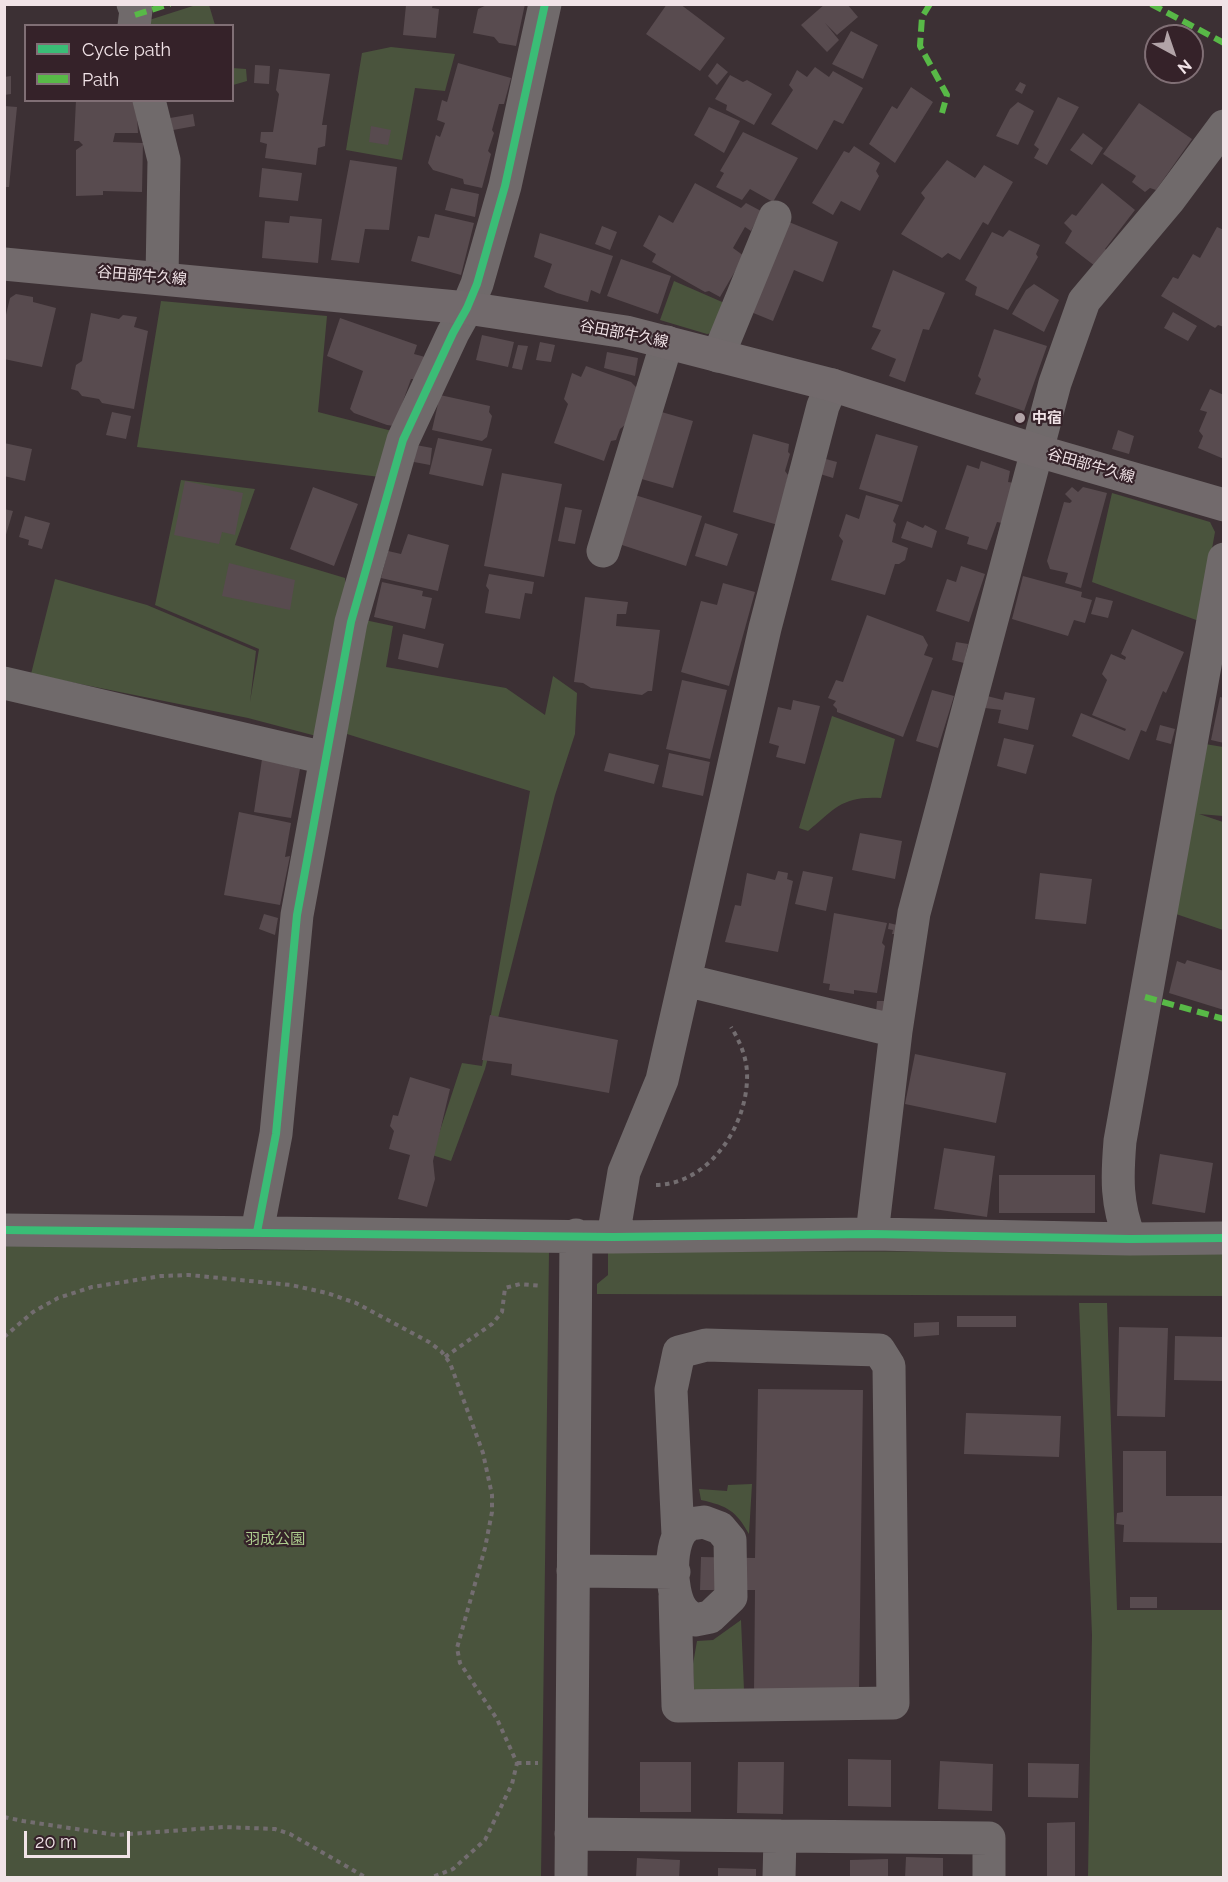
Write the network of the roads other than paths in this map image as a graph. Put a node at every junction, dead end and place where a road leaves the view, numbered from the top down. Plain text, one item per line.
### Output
1 (133, 4) edge
2 (545, 4) edge
3 (134, 24) edge
4 (150, 102) edge
5 (1224, 126) edge
6 (775, 217) dead end
7 (4, 264) edge
8 (162, 278) junction
9 (467, 308) junction
10 (667, 342) junction
11 (718, 356) junction
12 (832, 385) junction
13 (1038, 451) junction
14 (1224, 506) edge
15 (603, 551) dead end
16 (1224, 559) edge
17 (4, 683) edge
18 (325, 758) junction
19 (695, 983) junction
20 (896, 1031) junction
21 (4, 1230) edge
22 (257, 1232) junction
23 (872, 1234) junction
24 (576, 1235) junction
25 (613, 1237) junction
26 (1130, 1239) junction
27 (1224, 1239) edge
28 (678, 1535) junction
29 (573, 1572) junction
30 (674, 1584) junction
31 (571, 1834) junction
32 (780, 1836) junction
33 (571, 1878) edge
34 (779, 1878) edge
35 (989, 1878) edge

1 - 3 street
2 - 9 street
4 - 8 street
5 - 13 street
6 - 11 street
7 - 8 main road, 谷田部牛久線
8 - 9 main road, 谷田部牛久線
9 - 10 main road, 谷田部牛久線
9 - 18 street
10 - 11 main road, 谷田部牛久線
10 - 15 street
11 - 12 main road, 谷田部牛久線
12 - 13 main road, 谷田部牛久線
12 - 19 street
13 - 14 main road, 谷田部牛久線
13 - 20 street
16 - 26 street
17 - 18 street
18 - 22 street
19 - 20 street
19 - 25 street
20 - 23 street
21 - 22 street
22 - 24 street
23 - 25 street
23 - 26 street
24 - 25 street
24 - 29 street
26 - 27 street
28 - 30 street
28 - 30 street
28 - 30 street
29 - 30 street
29 - 31 street
31 - 32 street
31 - 33 street
32 - 34 street
32 - 35 street

